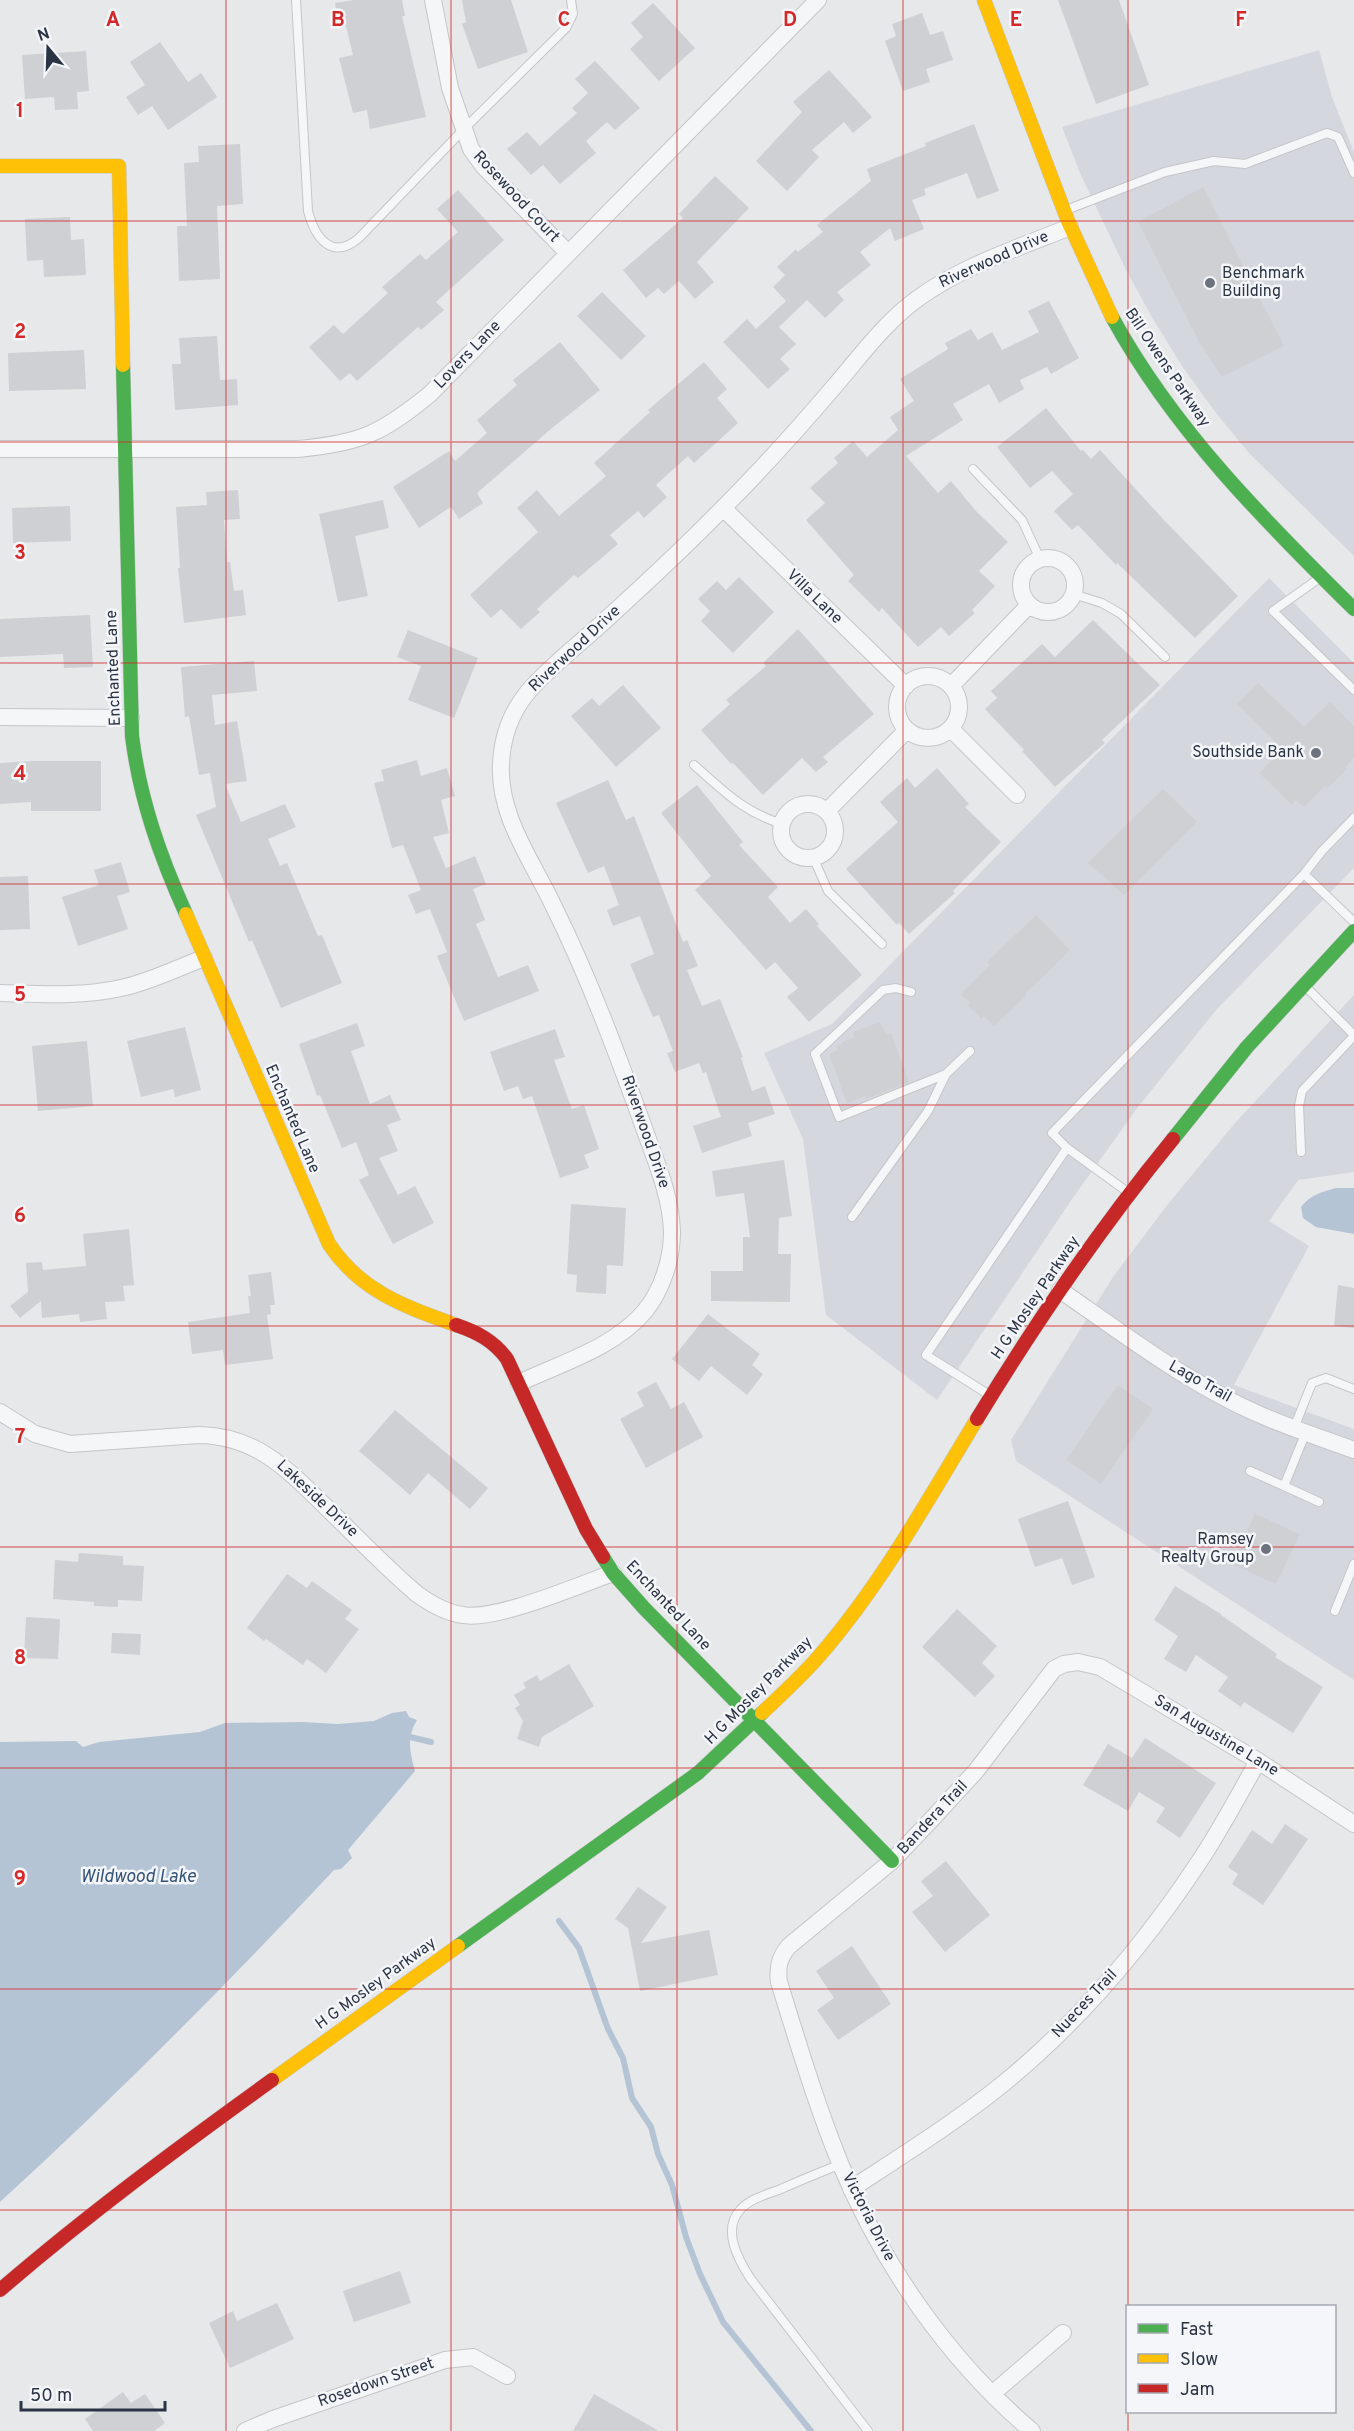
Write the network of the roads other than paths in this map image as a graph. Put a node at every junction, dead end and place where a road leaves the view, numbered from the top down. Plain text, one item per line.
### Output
1 (296, 0) edge
2 (433, 0) edge
3 (571, 0) edge
4 (818, 0) edge
5 (984, 0) edge
6 (463, 130) junction
7 (0, 166) edge
8 (1354, 173) edge
9 (1067, 219) junction
10 (568, 253) junction
11 (0, 449) edge
12 (125, 449) junction
13 (973, 469) dead end
14 (723, 508) junction
15 (1040, 559) junction
16 (1322, 577) junction
17 (1073, 594) junction
18 (1029, 604) junction
19 (1354, 609) edge
20 (1165, 657) dead end
21 (906, 686) junction
22 (951, 686) junction
23 (1354, 690) edge
24 (0, 717) edge
25 (131, 718) junction
26 (951, 729) junction
27 (907, 730) junction
28 (694, 765) dead end
29 (1017, 795) dead end
30 (827, 811) junction
31 (1354, 818) edge
32 (782, 824) junction
33 (813, 857) junction
34 (1304, 874) junction
35 (1354, 922) edge
36 (1354, 931) edge
37 (882, 944) dead end
38 (204, 958) junction
39 (1304, 984) junction
40 (910, 992) dead end
41 (0, 993) edge
42 (1354, 1036) edge
43 (970, 1051) dead end
44 (946, 1074) junction
45 (1068, 1148) junction
46 (1301, 1152) dead end
47 (1129, 1193) junction
48 (852, 1217) dead end
49 (1060, 1290) junction
50 (519, 1383) junction
51 (1354, 1389) edge
52 (991, 1396) junction
53 (0, 1412) edge
54 (1300, 1430) junction
55 (1354, 1450) edge
56 (1250, 1471) dead end
57 (1284, 1486) junction
58 (1318, 1502) dead end
59 (1354, 1564) edge
60 (613, 1573) junction
61 (1335, 1611) dead end
62 (1072, 1662) joint
63 (756, 1720) junction
64 (1258, 1761) junction
65 (1354, 1824) edge
66 (892, 1861) junction
67 (779, 1962) joint
68 (841, 2164) junction
69 (852, 2189) junction
70 (0, 2290) edge
71 (1063, 2333) dead end
72 (507, 2376) dead end
73 (992, 2394) junction
74 (245, 2431) edge
75 (868, 2431) edge
76 (1032, 2431) edge

1 - 6 lane
2 - 6 street, Rosewood Court
3 - 6 lane
4 - 10 street, Lovers Lane
5 - 9 main road, Bill Owens Parkway
6 - 10 street, Rosewood Court
7 - 12 main road, Enchanted Lane
8 - 9 lane
9 - 14 street, Riverwood Drive
9 - 16 main road, Bill Owens Parkway
10 - 12 street, Lovers Lane
11 - 12 street, Lovers Lane
12 - 25 main road, Enchanted Lane
13 - 15 lane
14 - 21 street, Villa Lane
14 - 50 street, Riverwood Drive
15 - 17 street
15 - 18 street
16 - 19 main road, Bill Owens Parkway
16 - 23 lane
17 - 18 street
17 - 20 lane
18 - 22 street
21 - 22 street
21 - 27 street
22 - 26 street
24 - 25 street
25 - 38 main road, Enchanted Lane
26 - 27 street
26 - 29 street
27 - 30 street
28 - 32 lane
30 - 32 street
30 - 33 street
31 - 34 lane
32 - 33 street
33 - 37 lane
34 - 35 lane
34 - 45 lane
36 - 39 main road, H G Mosley Parkway
38 - 41 street
38 - 50 main road, Enchanted Lane
39 - 42 lane
39 - 47 main road, H G Mosley Parkway
40 - 44 lane
42 - 46 lane
43 - 44 lane
44 - 48 lane
45 - 47 lane
45 - 52 lane
47 - 49 main road, H G Mosley Parkway
49 - 52 main road, H G Mosley Parkway
49 - 54 street, Lago Trail
50 - 60 main road, Enchanted Lane
51 - 54 lane
52 - 63 main road, H G Mosley Parkway
53 - 60 street, Lakeside Drive
54 - 55 street, Lago Trail
54 - 57 lane
56 - 57 lane
57 - 58 lane
59 - 61 lane
60 - 63 main road, Enchanted Lane
62 - 64 street, San Augustine Lane
62 - 66 street, Bandera Trail
63 - 66 main road, Enchanted Lane
63 - 70 main road, H G Mosley Parkway
64 - 65 street, San Augustine Lane
64 - 69 street, Nueces Trail
66 - 67 street, Bandera Trail
67 - 68 street, Victoria Drive
68 - 69 street, Victoria Drive
68 - 75 lane
69 - 73 street, Victoria Drive
71 - 73 street
72 - 74 street, Rosedown Street
73 - 76 street, Victoria Drive

